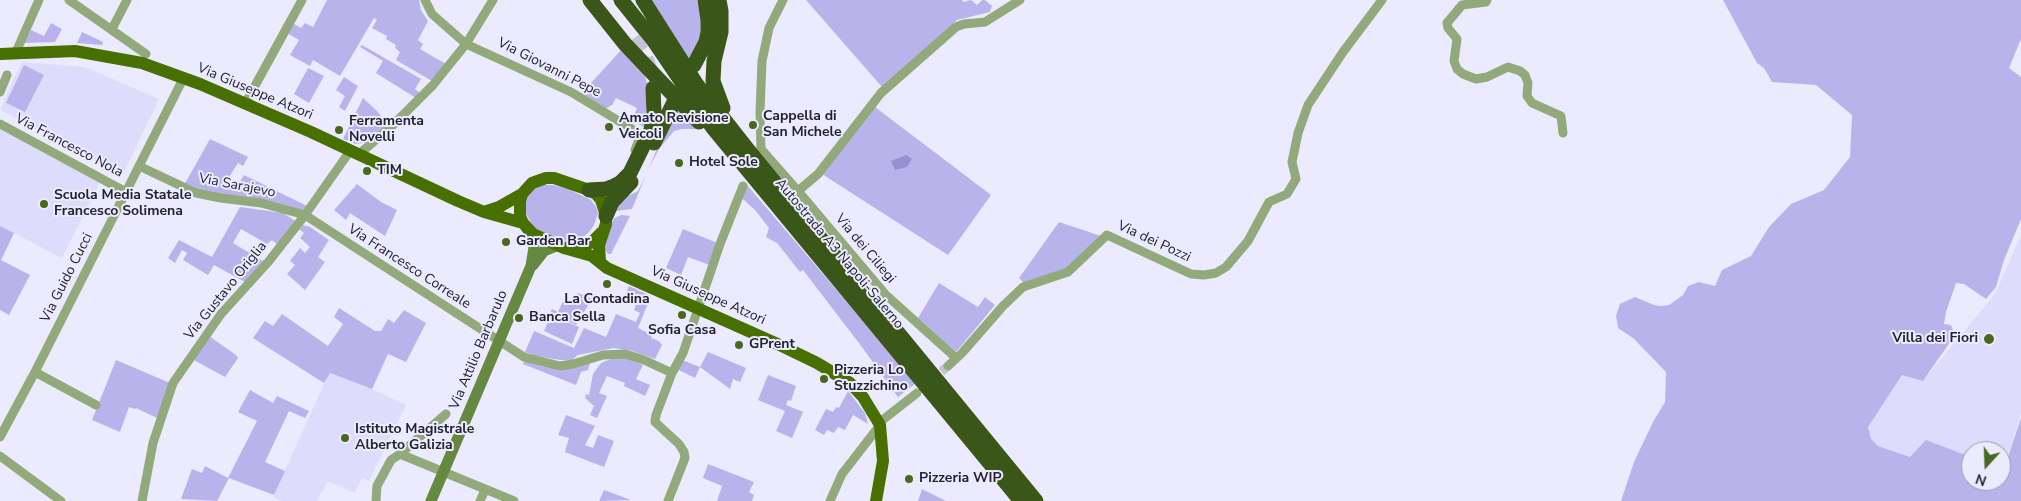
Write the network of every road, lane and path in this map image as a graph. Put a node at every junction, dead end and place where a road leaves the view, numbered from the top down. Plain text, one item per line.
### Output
1 (39, 0) edge
2 (70, 0) edge
3 (127, 0) edge
4 (302, 0) edge
5 (425, 0) edge
6 (493, 0) edge
7 (590, 0) edge
8 (602, 0) edge
9 (621, 0) edge
10 (644, 0) edge
11 (705, 0) edge
12 (719, 0) edge
13 (783, 0) edge
14 (1020, 0) edge
15 (1382, 0) edge
16 (1487, 0) edge
17 (112, 29) junction
18 (633, 39) tunnel mouth
19 (466, 44) junction
20 (16, 52) junction
21 (0, 54) edge
22 (146, 54) dead end
23 (694, 66) dead end
24 (7, 74) dead end
25 (184, 78) junction
26 (653, 88) tunnel mouth
27 (0, 92) edge
28 (674, 102) dead end
29 (245, 104) junction
30 (0, 124) edge
31 (1563, 133) dead end
32 (756, 151) junction
33 (354, 153) junction
34 (139, 166) junction
35 (633, 168) junction
36 (743, 186) dead end
37 (589, 190) junction
38 (798, 191) junction
39 (126, 192) junction
40 (522, 194) junction
41 (484, 212) junction
42 (305, 215) junction
43 (606, 216) junction
44 (525, 226) junction
45 (602, 232) junction
46 (561, 246) junction
47 (817, 252) junction
48 (600, 261) junction
49 (532, 266) junction
50 (698, 308) junction
51 (498, 341) junction
52 (956, 358) junction
53 (948, 366) tunnel mouth
54 (35, 372) junction
55 (672, 373) junction
56 (917, 393) dead end
57 (96, 405) dead end
58 (446, 414) dead end
59 (880, 423) junction
60 (0, 436) edge
61 (400, 454) junction
62 (0, 456) edge
63 (443, 473) junction
64 (485, 490) junction
65 (61, 501) edge
66 (142, 501) edge
67 (377, 501) edge
68 (431, 501) edge
69 (480, 501) edge
70 (514, 501) edge
71 (668, 501) edge
72 (830, 501) edge
73 (876, 501) edge
74 (1020, 501) edge
75 (1036, 501) edge

1 - 20 street
2 - 17 street
3 - 17 street
4 - 29 street
5 - 19 street
6 - 19 street, Via Gustavo Origlia
7 - 47 highway
8 - 18 highway
9 - 47 highway, Autostrada A3 Napoli-Salerno
10 - 32 highway, Autostrada A3 Napoli-Salerno
11 - 23 highway
12 - 32 highway
13 - 32 street
14 - 38 street
15 - 52 street, Via dei Pozzi
16 - 31 street
17 - 22 street
19 - 33 street, Via Gustavo Origlia
19 - 35 street, Via Giovanni Pepe
20 - 21 main road, Via Giuseppe Atzori
20 - 25 main road, Via Giuseppe Atzori
24 - 27 street
25 - 29 main road, Via Giuseppe Atzori
25 - 34 street, Via Guido Cucci
26 - 35 highway
28 - 43 highway
29 - 33 main road, Via Giuseppe Atzori
30 - 39 street, Via Francesco Nola
32 - 38 street, Via dei Ciliegi
32 - 75 highway, Autostrada A3 Napoli-Salerno
33 - 41 main road, Via Giuseppe Atzori
33 - 42 street, Via Gustavo Origlia
34 - 39 street, Via Guido Cucci
34 - 42 street, Via Sarajevo
35 - 37 highway
36 - 50 street
37 - 40 main road
37 - 43 main road
38 - 52 street, Via dei Ciliegi
39 - 54 street, Via Guido Cucci
40 - 41 main road
40 - 44 main road
41 - 44 main road, Via Giuseppe Atzori
42 - 51 street, Via Francesco Correale
42 - 66 street, Via Gustavo Origlia
43 - 45 main road
44 - 46 main road, Via Giuseppe Atzori
44 - 49 street, Via Attilio Barbarulo
45 - 46 main road
45 - 48 main road
46 - 48 main road, Via Giuseppe Atzori
46 - 49 street, Via Attilio Barbarulo
47 - 74 highway, Autostrada A3 Napoli-Salerno
48 - 50 main road, Via Giuseppe Atzori
49 - 51 street, Via Attilio Barbarulo
50 - 55 street
50 - 59 main road, Via Giuseppe Atzori
51 - 55 street, Via Francesco Correale
51 - 63 street, Via Attilio Barbarulo
52 - 53 street, Via dei Pozzi
54 - 57 street
54 - 60 street, Via Guido Cucci
55 - 71 street
56 - 59 street
58 - 61 street
59 - 72 street
59 - 73 main road, Via Giuseppe Atzori
61 - 63 street
61 - 67 street
62 - 65 street
63 - 64 street
63 - 68 street, Via Attilio Barbarulo
64 - 69 street
64 - 70 street

